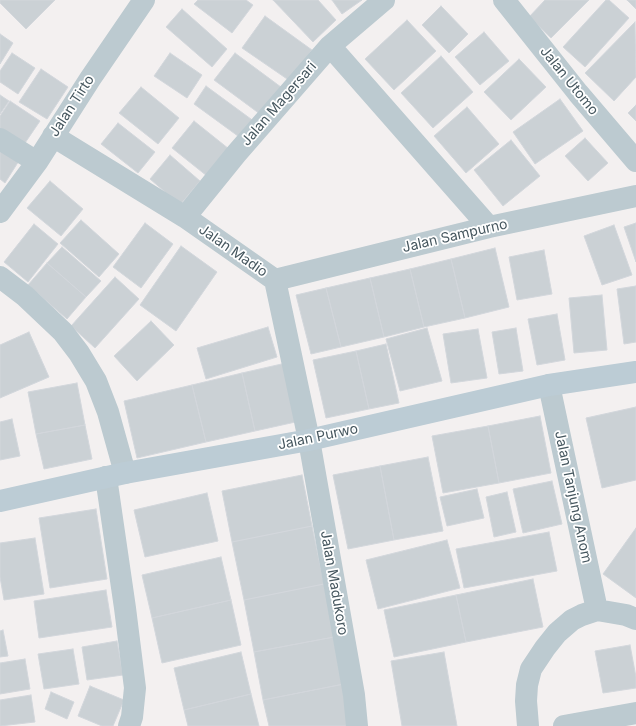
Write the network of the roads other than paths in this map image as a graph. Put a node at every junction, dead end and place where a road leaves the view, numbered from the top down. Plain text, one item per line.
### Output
1 (144, 0) edge
2 (384, 0) edge
3 (504, 0) edge
4 (330, 46) junction
5 (52, 136) junction
6 (0, 139) edge
7 (636, 161) edge
8 (37, 162) junction
9 (636, 196) edge
10 (0, 212) edge
11 (185, 217) junction
12 (489, 227) junction
13 (0, 277) edge
14 (275, 280) junction
15 (636, 372) edge
16 (549, 385) junction
17 (309, 440) junction
18 (116, 475) junction
19 (0, 501) edge
20 (596, 610) junction
21 (636, 619) edge
22 (636, 713) edge
23 (129, 726) edge
24 (357, 726) edge
25 (528, 726) edge
26 (564, 726) edge

1 - 5 street, Jalan Tirto
2 - 4 street, Jalan Magersari
3 - 7 street, Jalan Utomo
4 - 11 street, Jalan Magersari
4 - 12 street
5 - 8 street, Jalan Tirto
5 - 11 street, Jalan Madio
6 - 8 street
8 - 10 street, Jalan Tirto
9 - 12 street, Jalan Sampurno
11 - 14 street, Jalan Madio
12 - 14 street, Jalan Sampurno
13 - 18 street
14 - 17 street, Jalan Madio
15 - 16 street, Jalan Purwo
16 - 17 street, Jalan Purwo
16 - 20 street, Jalan Tanjung Anom
17 - 18 street, Jalan Purwo
17 - 24 street, Jalan Madukoro
18 - 19 street, Jalan Purwo
18 - 23 street
20 - 21 street
20 - 25 street
22 - 26 street

